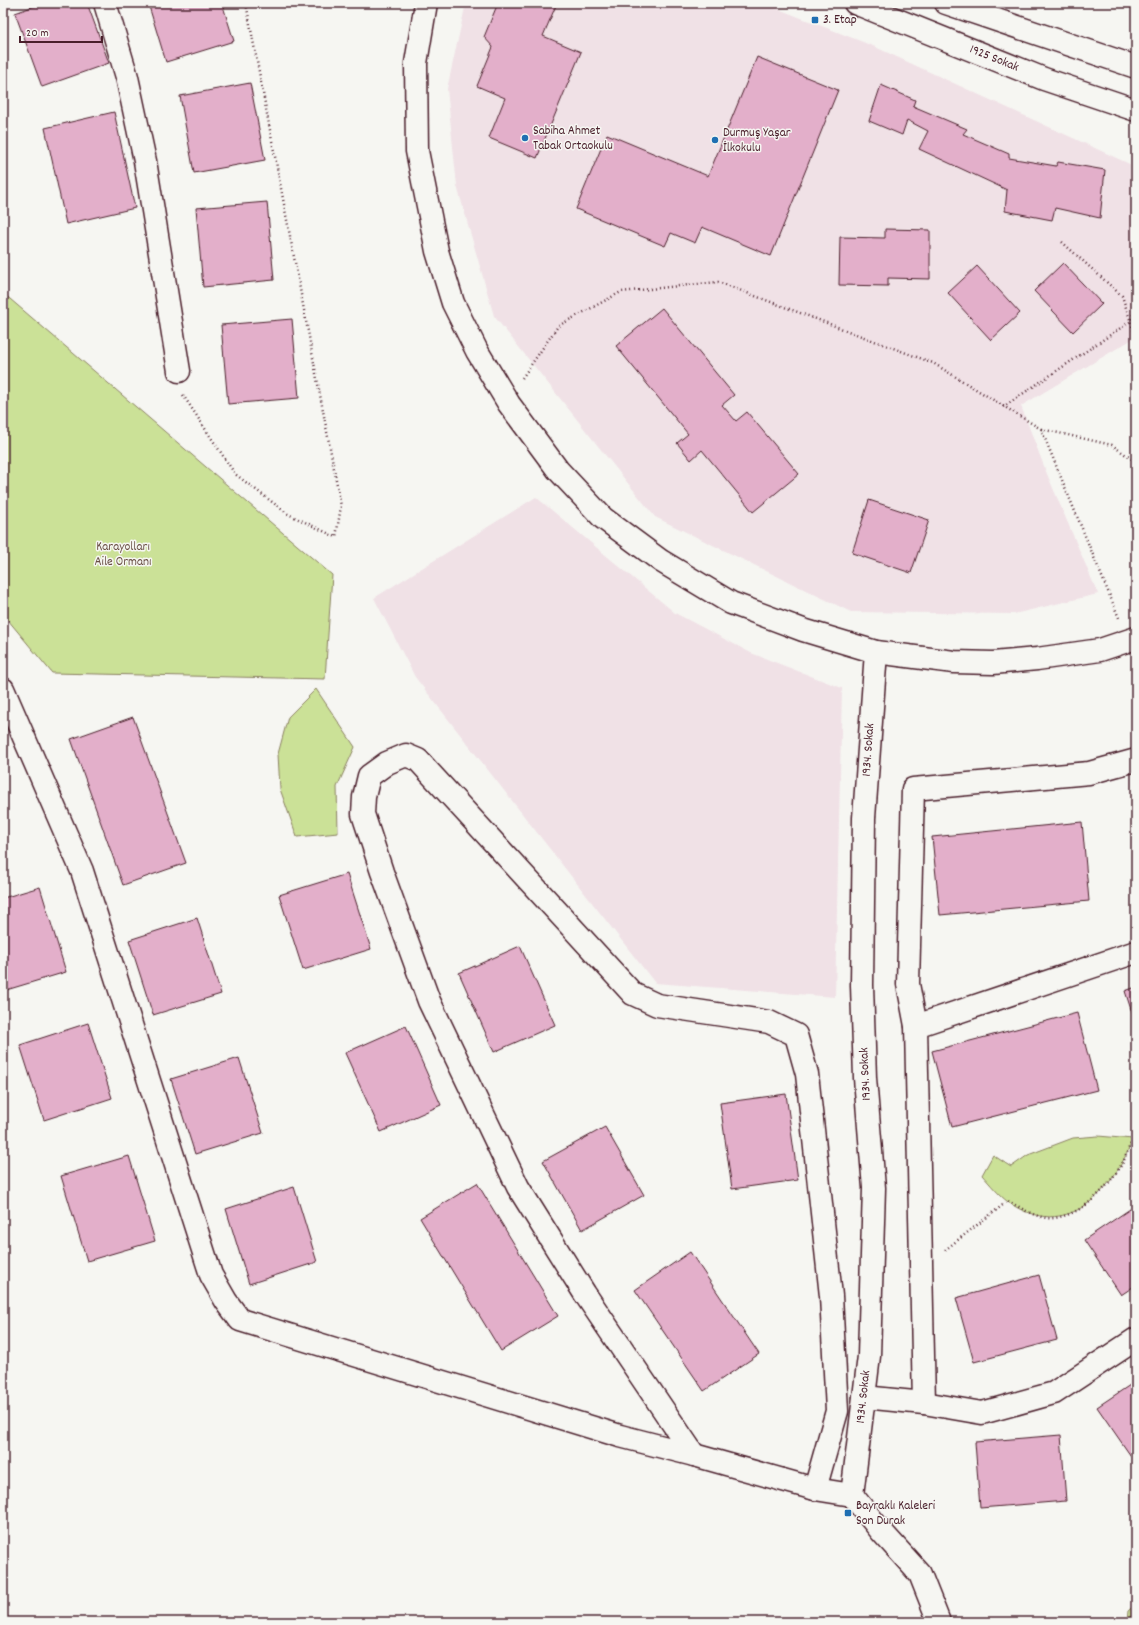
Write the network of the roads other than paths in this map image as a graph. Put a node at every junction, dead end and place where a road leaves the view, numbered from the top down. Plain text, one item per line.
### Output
1 (105, 3) edge
2 (426, 3) edge
3 (855, 3) edge
4 (946, 3) edge
5 (1136, 68) edge
6 (1136, 110) edge
7 (179, 371) road end
8 (1132, 640) edge
9 (876, 652) junction
10 (3, 689) edge
11 (1136, 760) edge
12 (1136, 952) edge
13 (916, 1026) junction
14 (1136, 1339) edge
15 (864, 1397) junction
16 (924, 1402) junction
17 (694, 1454) junction
18 (815, 1489) junction
19 (852, 1494) junction
20 (939, 1622) edge

1 - 7 street
2 - 9 street
3 - 6 street, 1925 Sokak
4 - 5 street
8 - 9 street
9 - 15 street, 1934. Sokak
10 - 17 street
11 - 13 street
12 - 13 street
13 - 16 street
14 - 16 street
15 - 16 street
15 - 19 street, 1934. Sokak
17 - 18 street
17 - 18 street
18 - 19 street
19 - 20 street

